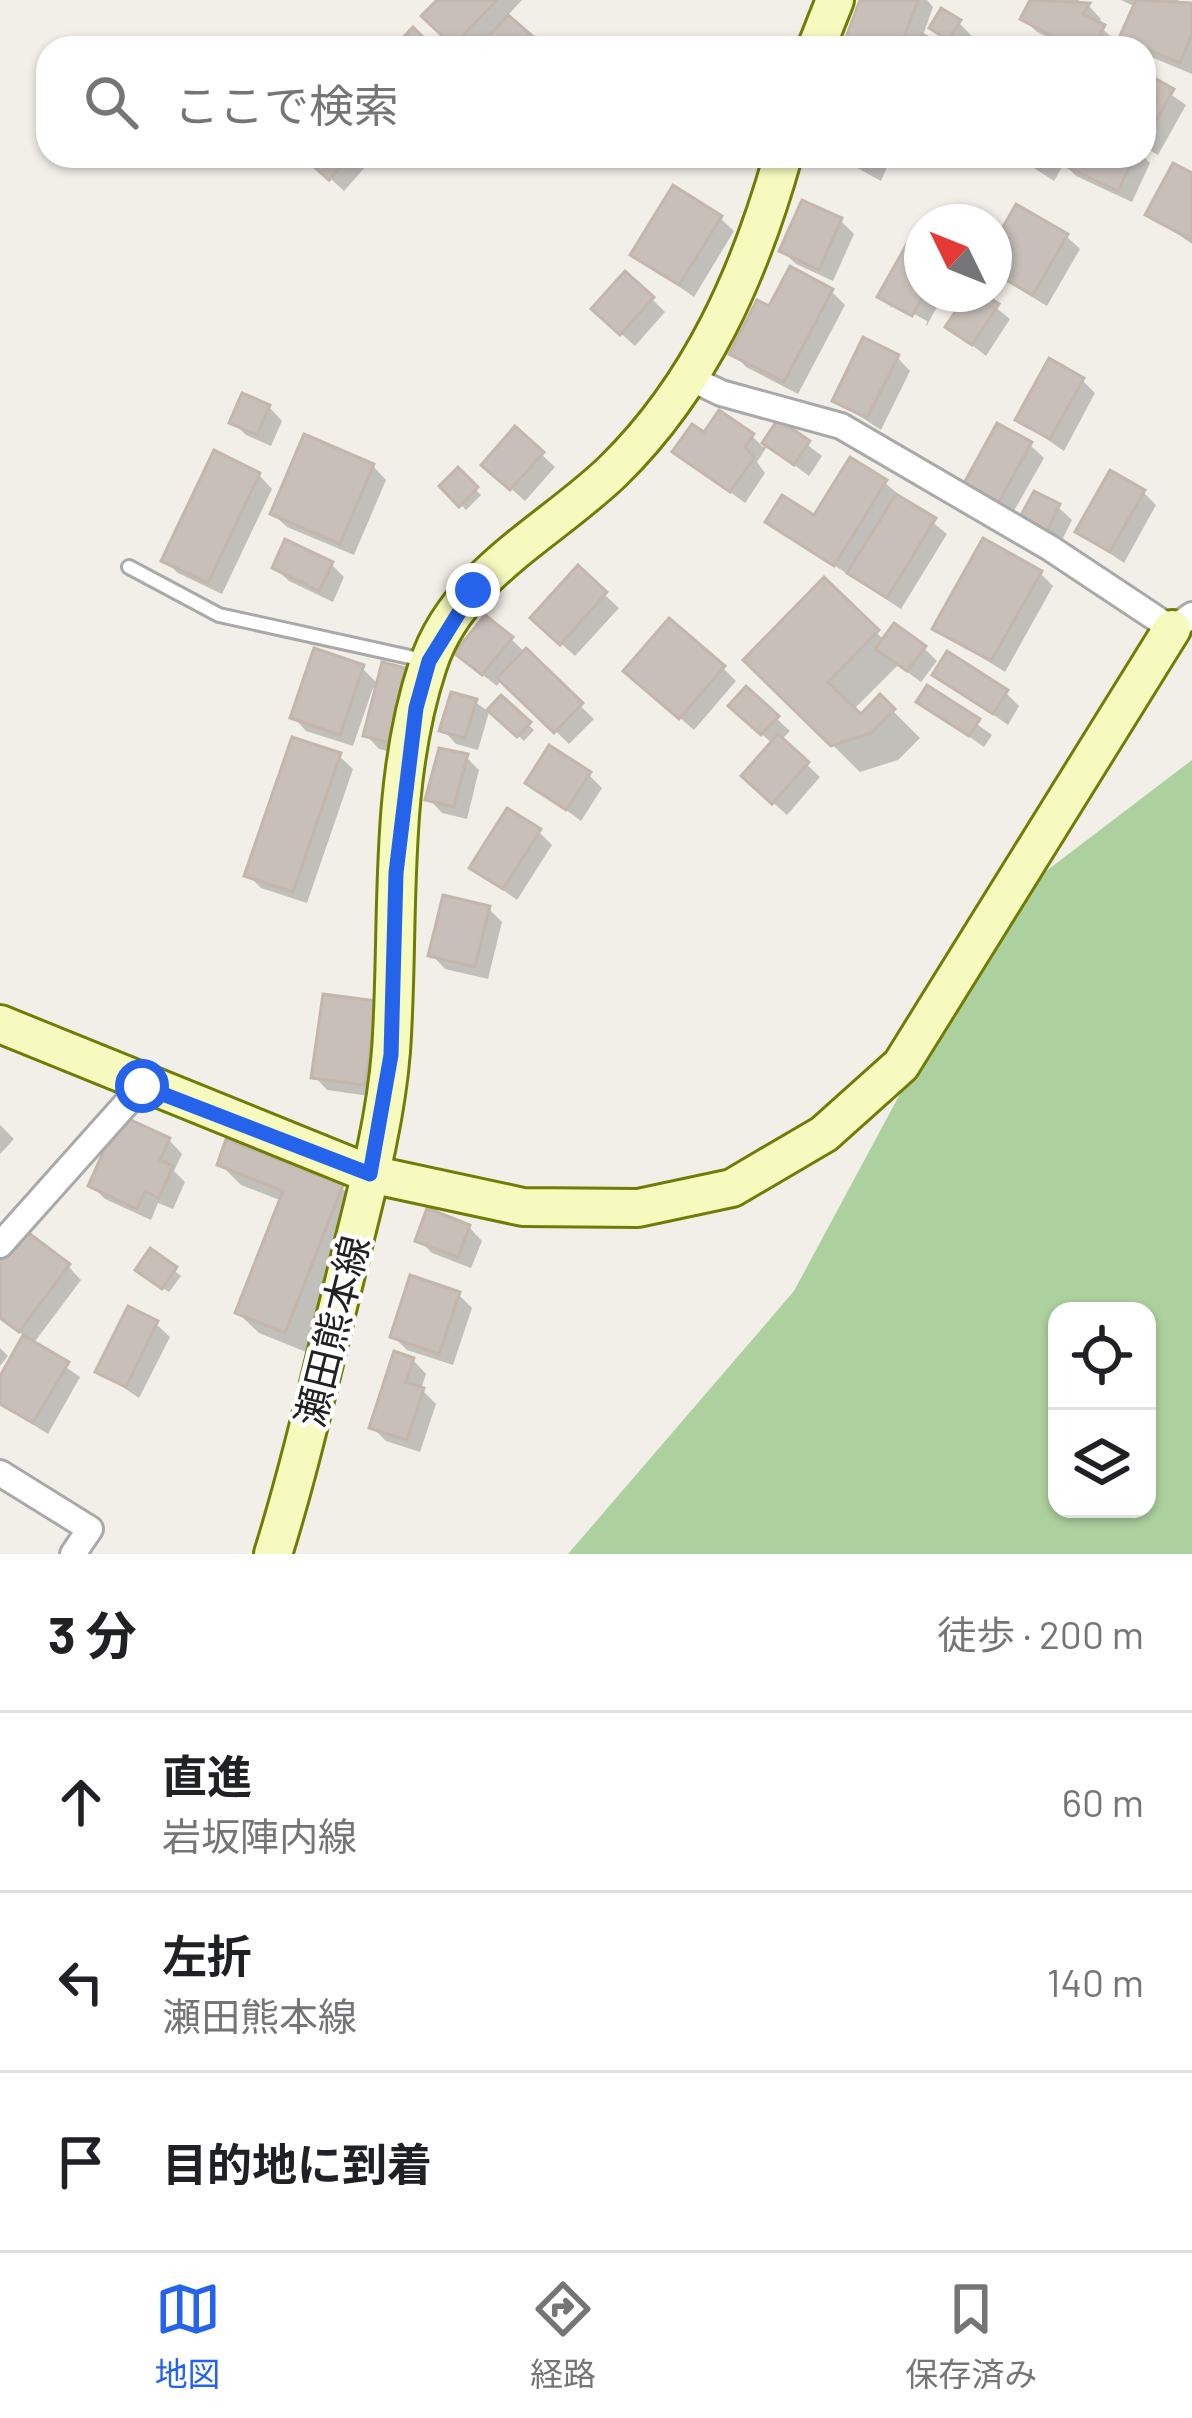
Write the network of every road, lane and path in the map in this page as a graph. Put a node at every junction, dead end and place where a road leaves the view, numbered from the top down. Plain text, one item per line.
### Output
1 (835, 0) edge
2 (821, 36) edge
3 (779, 168) edge
4 (690, 378) junction
5 (130, 567) dead end
6 (1182, 622) edge
7 (429, 661) junction
8 (0, 1024) edge
9 (142, 1086) junction
10 (370, 1174) junction
11 (0, 1245) edge
12 (0, 1473) edge
13 (73, 1554) edge
14 (273, 1554) edge

1 - 2 main road
3 - 4 main road, 瀬田熊本線
4 - 6 street
4 - 7 main road, 瀬田熊本線
5 - 7 lane
6 - 10 main road
7 - 10 main road, 瀬田熊本線
8 - 9 main road
9 - 10 main road
9 - 11 street
10 - 14 main road, 瀬田熊本線
12 - 13 street

